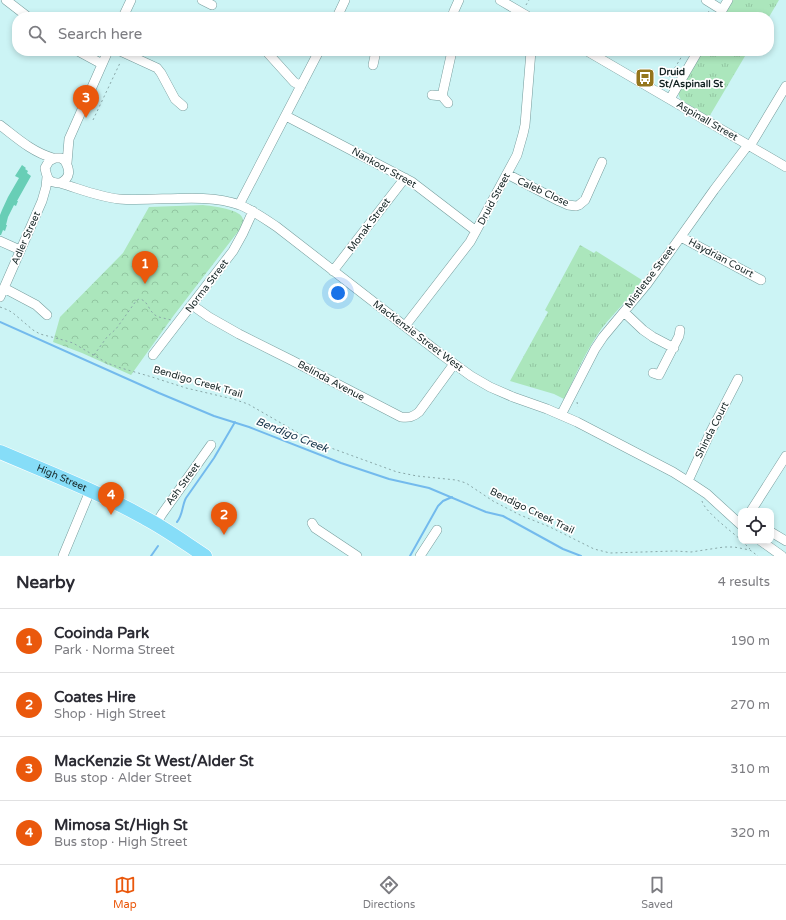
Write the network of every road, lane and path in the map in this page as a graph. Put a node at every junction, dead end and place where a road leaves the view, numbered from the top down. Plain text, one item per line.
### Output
1 (6, 0) edge
2 (130, 0) edge
3 (202, 0) edge
4 (346, 0) edge
5 (459, 0) edge
6 (500, 0) edge
7 (728, 0) edge
8 (708, 3) edge
9 (212, 5) dead end
10 (22, 12) edge
11 (125, 12) edge
12 (340, 12) edge
13 (454, 12) edge
14 (520, 12) edge
15 (719, 12) edge
16 (721, 12) edge
17 (87, 56) edge
18 (106, 56) edge
19 (131, 56) edge
20 (271, 56) edge
21 (316, 56) edge
22 (375, 56) edge
23 (451, 56) edge
24 (531, 56) edge
25 (596, 56) edge
26 (682, 56) edge
27 (695, 56) edge
28 (120, 62) dead end
29 (102, 64) junction
30 (373, 65) dead end
31 (667, 81) dead end
32 (301, 86) junction
33 (786, 86) edge
34 (440, 98) dead end
35 (670, 99) junction
36 (183, 106) dead end
37 (286, 116) junction
38 (93, 120) dead end
39 (0, 125) edge
40 (69, 139) junction
41 (749, 146) junction
42 (28, 148) junction
43 (54, 158) junction
44 (602, 162) dead end
45 (68, 167) junction
46 (786, 167) edge
47 (46, 172) junction
48 (507, 174) junction
49 (405, 178) junction
50 (59, 183) junction
51 (85, 190) junction
52 (42, 201) junction
53 (239, 205) junction
54 (253, 211) junction
55 (476, 231) junction
56 (681, 237) junction
57 (0, 241) edge
58 (20, 250) junction
59 (333, 271) junction
60 (762, 280) dead end
61 (4, 288) junction
62 (0, 297) edge
63 (192, 305) junction
64 (0, 307) edge
65 (624, 312) junction
66 (47, 315) dead end
67 (179, 322) junction
68 (405, 326) junction
69 (680, 330) dead end
70 (674, 348) junction
71 (94, 355) junction
72 (153, 355) dead end
73 (454, 364) junction
74 (654, 373) dead end
75 (738, 379) dead end
76 (577, 402) dead end
77 (578, 407) dead end
78 (561, 415) junction
79 (211, 445) dead end
80 (1, 454) edge
81 (786, 456) edge
82 (688, 481) junction
83 (90, 491) junction
84 (707, 494) junction
85 (753, 508) edge
86 (312, 523) dead end
87 (738, 523) edge
88 (156, 524) junction
89 (437, 530) dead end
90 (774, 534) edge
91 (738, 537) edge
92 (786, 541) edge
93 (745, 544) edge
94 (765, 544) edge
95 (750, 550) junction
96 (63, 556) edge
97 (204, 556) edge
98 (357, 556) edge
99 (420, 556) edge
100 (758, 556) edge
101 (782, 556) edge

1 - 10 street
2 - 11 street
3 - 9 street
4 - 12 street
5 - 13 street
6 - 14 street
7 - 16 street
8 - 15 street
17 - 29 street
18 - 29 street
19 - 36 street
20 - 32 street
21 - 32 street
22 - 30 street
23 - 34 street
24 - 48 street, Druid Street
25 - 35 street, Aspinall Street
26 - 31 path
27 - 35 street
28 - 38 path
29 - 40 street
32 - 37 street
33 - 41 street, Mistletoe Street
35 - 41 street, Aspinall Street
37 - 49 street, Nankoor Street
37 - 53 street
39 - 42 street
40 - 43 street
40 - 45 street
41 - 46 street, Aspinall Street
41 - 56 street, Mistletoe Street
42 - 43 street
42 - 47 street
43 - 45 street
43 - 47 street
44 - 48 street, Caleb Close
45 - 50 street
45 - 51 street
47 - 50 street
47 - 52 street, Adler Street
48 - 55 street, Druid Street
49 - 55 street, Nankoor Street
49 - 59 street, Monak Street
50 - 51 street, MacKenzie Street West
50 - 52 street, Adler Street
51 - 53 street, MacKenzie Street West
52 - 58 street, Adler Street
53 - 54 street, MacKenzie Street West
54 - 59 street, MacKenzie Street West
54 - 63 street, Norma Street
55 - 68 street, Druid Street
56 - 60 street, Haydrian Court
56 - 65 street, Mistletoe Street
57 - 58 street
58 - 61 street, Adler Street
59 - 68 street, MacKenzie Street West
61 - 62 street, Adler Street
61 - 66 street
63 - 67 street, Norma Street
63 - 73 street, Belinda Avenue
64 - 71 path, Bendigo Creek Trail
65 - 70 street
65 - 78 street, Mistletoe Street
67 - 71 path
67 - 72 street, Norma Street
68 - 73 street, MacKenzie Street West
69 - 70 street
70 - 74 street
71 - 95 path, Bendigo Creek Trail
73 - 78 street, MacKenzie Street West
75 - 82 street, Shinda Court
76 - 77 path
78 - 82 street, MacKenzie Street West
79 - 88 street, Ash Street
80 - 83 highway, High Street
81 - 85 street
82 - 84 street, MacKenzie Street West
83 - 88 highway, High Street
83 - 96 street
84 - 87 street, MacKenzie Street West
84 - 91 path
86 - 98 street
88 - 97 highway, High Street
89 - 99 street
90 - 92 street
93 - 95 path
94 - 101 street
95 - 100 path, Bendigo Creek Trail

